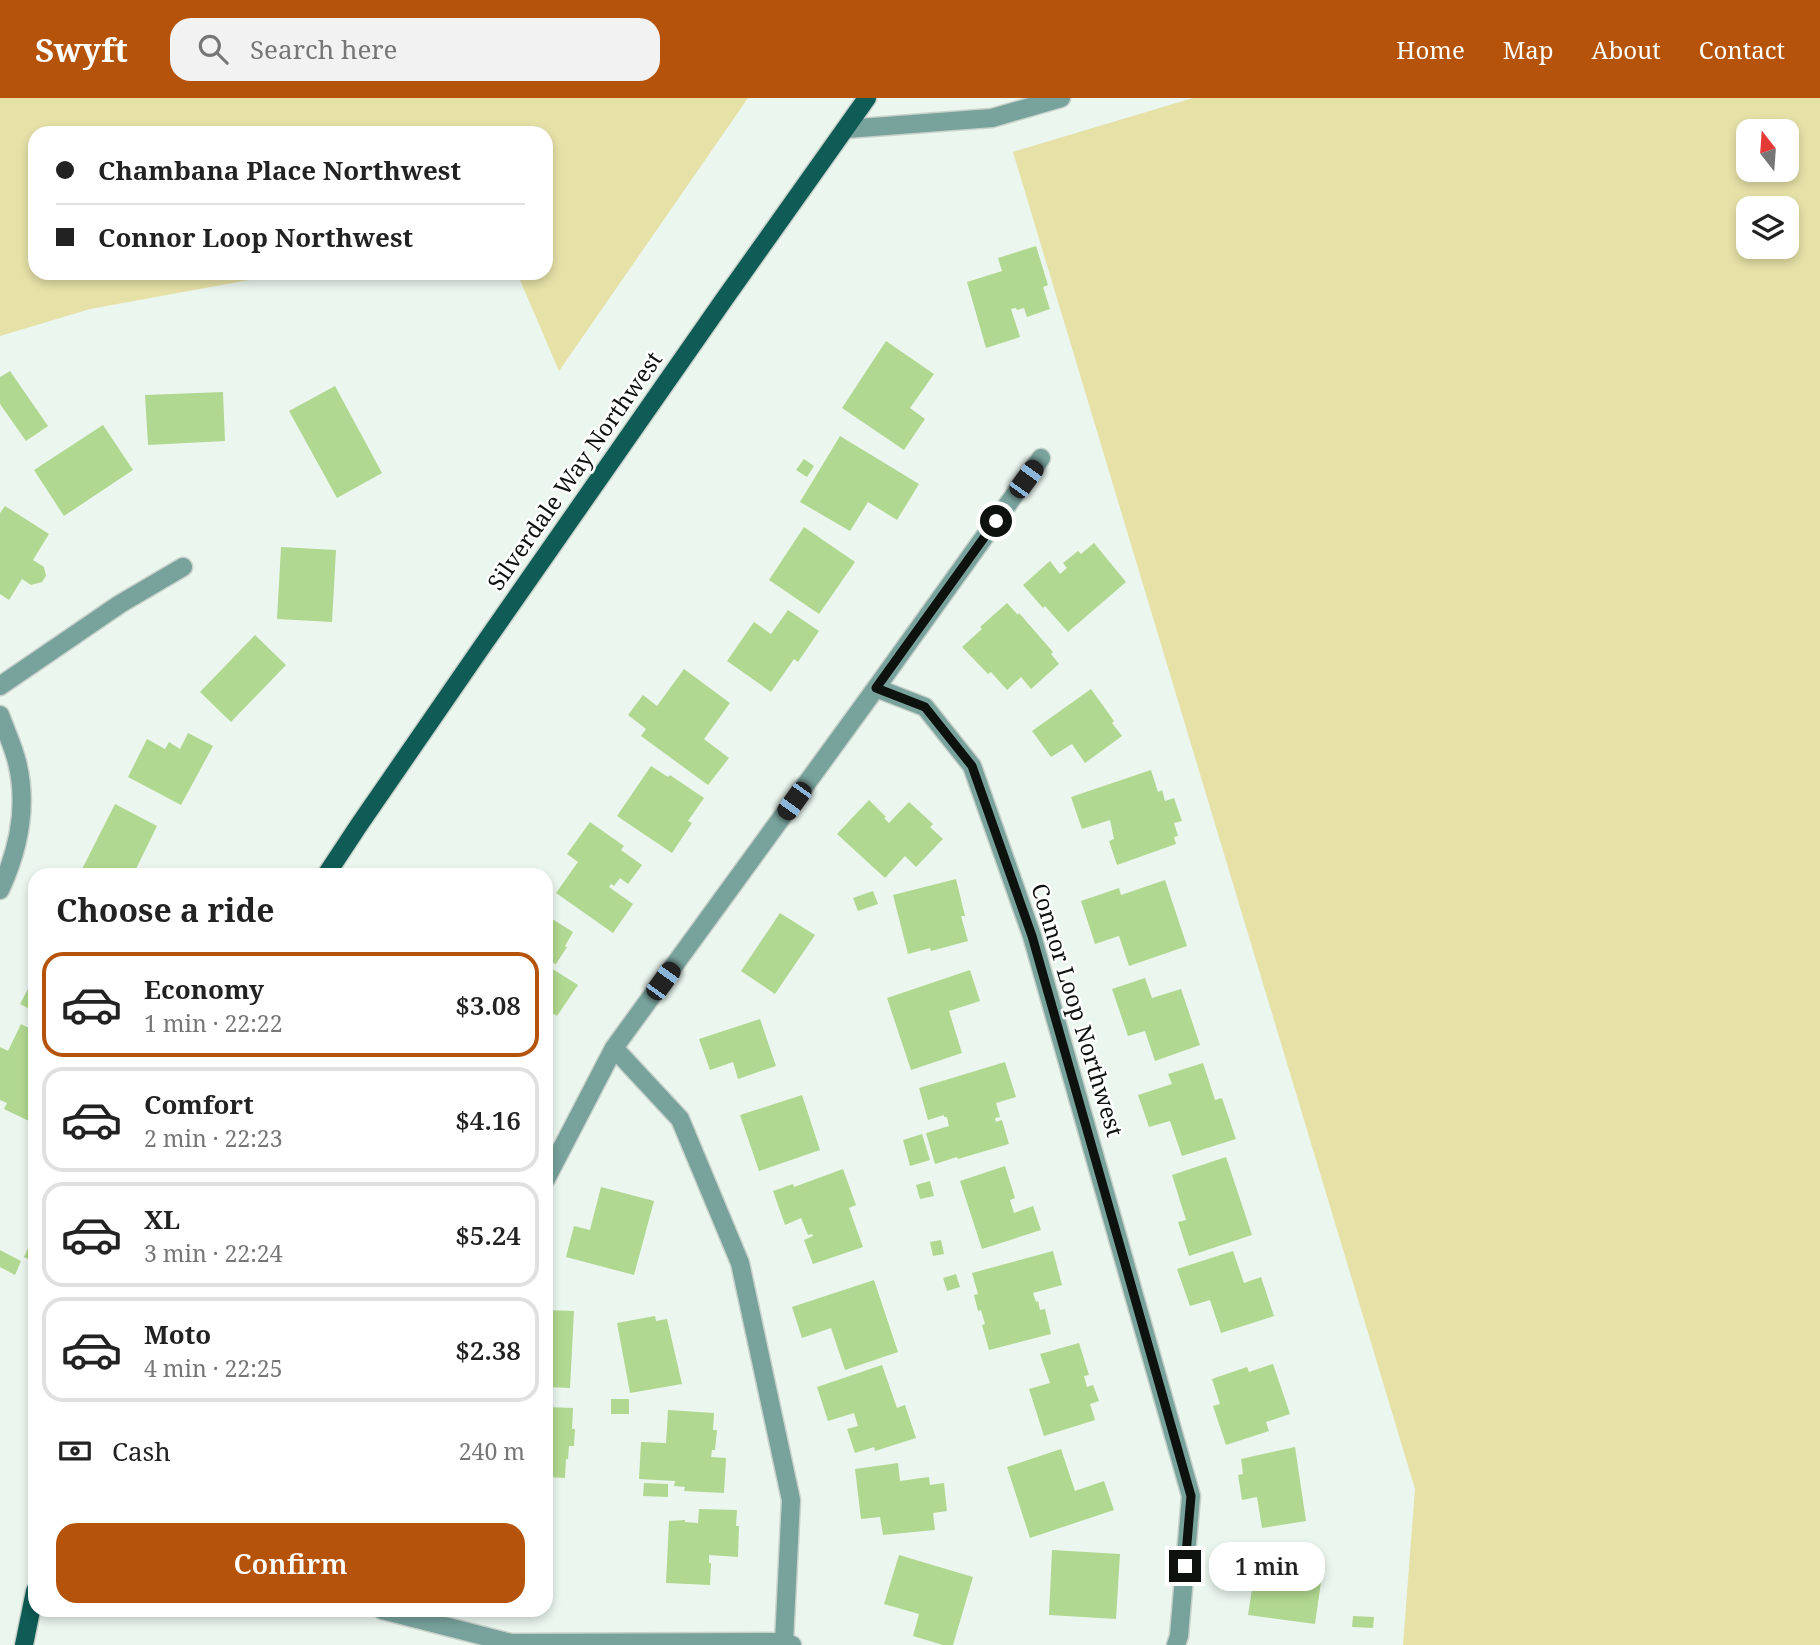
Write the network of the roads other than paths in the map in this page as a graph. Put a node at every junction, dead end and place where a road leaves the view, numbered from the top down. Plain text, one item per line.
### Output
1 (867, 98) edge
2 (1061, 98) edge
3 (846, 129) junction
4 (1041, 458) dead end
5 (183, 567) dead end
6 (0, 686) edge
7 (876, 688) junction
8 (0, 715) edge
9 (331, 868) edge
10 (0, 890) edge
11 (614, 1048) junction
12 (553, 1166) edge
13 (30, 1617) edge
14 (409, 1617) edge
15 (511, 1644) edge
16 (788, 1644) edge
17 (24, 1645) edge
18 (1176, 1645) edge

1 - 3 main road, Silverdale Way Northwest
2 - 3 street
3 - 9 main road, Silverdale Way Northwest
4 - 7 street
5 - 6 street
7 - 11 street
7 - 18 street, Connor Loop Northwest
8 - 10 street
11 - 12 street
11 - 16 street
13 - 17 main road
14 - 15 street
15 - 16 street

